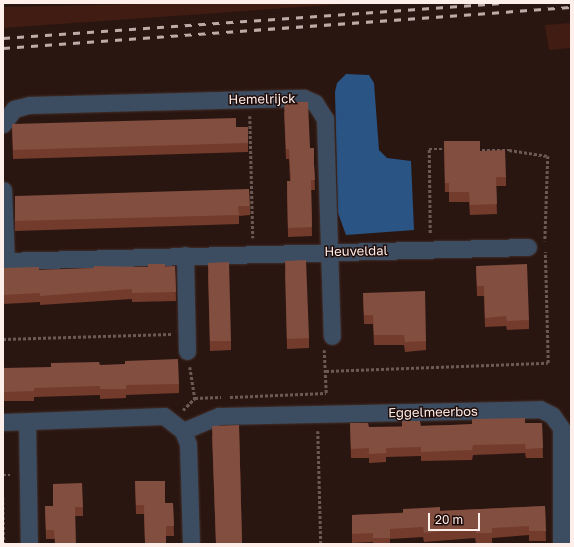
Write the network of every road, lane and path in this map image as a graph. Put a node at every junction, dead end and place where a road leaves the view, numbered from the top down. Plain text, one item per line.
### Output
1 (250, 99) junction
2 (3, 124) edge
3 (3, 190) edge
4 (528, 247) dead end
5 (330, 251) junction
6 (254, 254) junction
7 (185, 255) junction
8 (4, 261) edge
9 (187, 334) junction
10 (332, 336) joint
11 (3, 339) edge
12 (188, 350) joint
13 (317, 394) junction
14 (195, 398) junction
15 (318, 415) junction
16 (3, 422) edge
17 (27, 422) junction
18 (177, 427) junction
19 (3, 497) edge
20 (4, 544) edge
21 (29, 544) edge
22 (191, 544) edge
23 (321, 544) edge
24 (561, 544) edge

1 - 2 street, Hemelrijck
1 - 5 street, Hemelrijck
1 - 6 path
3 - 8 street
4 - 5 street, Heuveldal
5 - 6 street, Heuveldal
5 - 10 street, Hemelrijck
6 - 7 street, Heuveldal
7 - 8 street, Heuveldal
7 - 9 street
9 - 11 path
9 - 12 street
10 - 13 path
12 - 14 path
13 - 14 path
13 - 15 path
14 - 18 path
15 - 18 street, Eggelmeerbos
15 - 23 path
15 - 24 street, Eggelmeerbos
16 - 17 street
17 - 18 street
17 - 21 street
18 - 22 street
19 - 20 path

